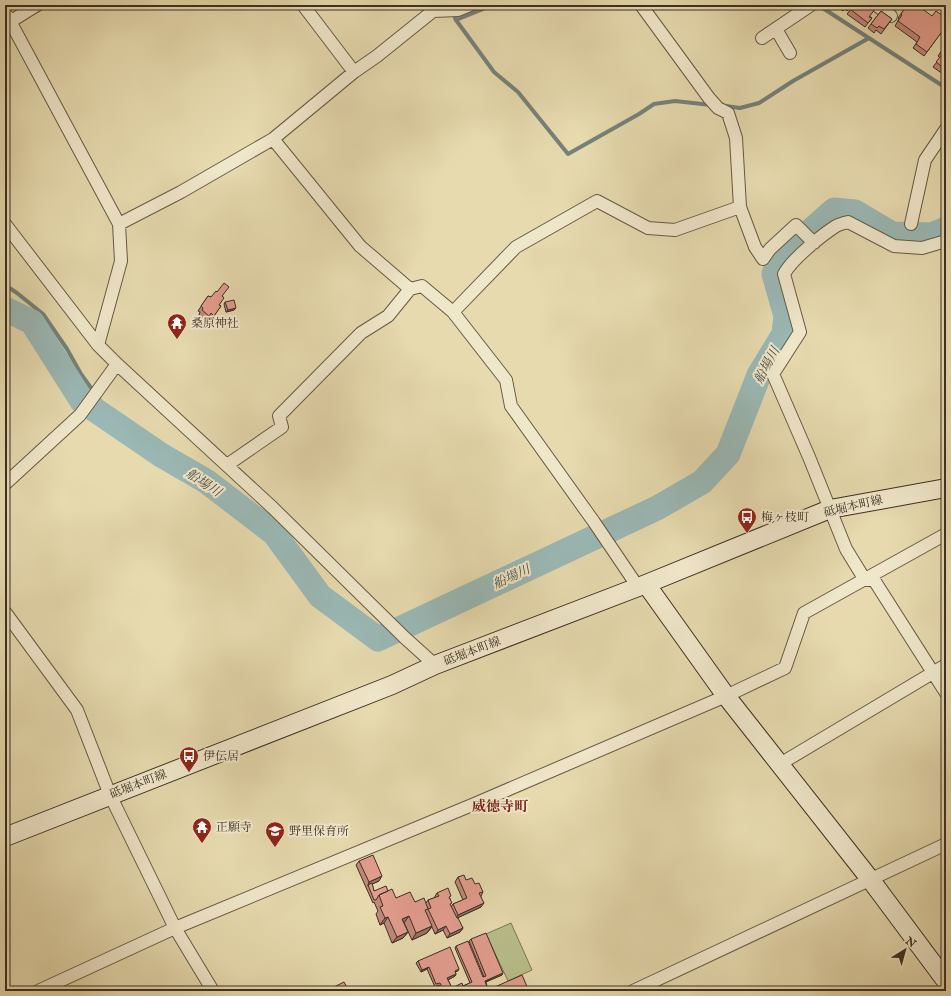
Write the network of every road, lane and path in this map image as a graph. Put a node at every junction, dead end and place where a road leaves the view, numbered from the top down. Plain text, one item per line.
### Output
1 (37, 5) edge
2 (303, 5) edge
3 (470, 5) edge
4 (641, 5) edge
5 (876, 5) edge
6 (811, 6) edge
7 (891, 16) edge
8 (7, 20) edge
9 (776, 30) junction
10 (762, 38) dead end
11 (790, 53) dead end
12 (354, 72) junction
13 (946, 129) edge
14 (273, 139) junction
15 (740, 207) junction
16 (5, 224) edge
17 (119, 224) junction
18 (911, 224) dead end
19 (946, 241) edge
20 (814, 243) junction
21 (410, 290) junction
22 (453, 312) junction
23 (98, 344) junction
24 (117, 364) junction
25 (227, 466) junction
26 (5, 484) edge
27 (946, 488) edge
28 (830, 509) junction
29 (946, 534) edge
30 (865, 580) junction
31 (642, 585) junction
32 (5, 612) edge
33 (435, 665) junction
34 (946, 665) edge
35 (933, 673) junction
36 (946, 693) edge
37 (726, 696) junction
38 (780, 764) junction
39 (110, 795) junction
40 (5, 837) edge
41 (946, 844) edge
42 (870, 879) junction
43 (175, 928) junction
44 (946, 980) edge
45 (38, 991) edge
46 (213, 991) edge
47 (633, 991) edge

1 - 8 street
2 - 12 street
3 - 12 street
4 - 15 street
5 - 7 street
6 - 9 street
8 - 17 street
9 - 10 street
9 - 11 street
12 - 14 street
13 - 18 street
14 - 17 street
14 - 21 street
15 - 20 street
15 - 22 street
16 - 23 street
17 - 23 street
19 - 20 street
20 - 28 street
21 - 22 street
21 - 25 street
22 - 31 street
23 - 24 street
24 - 25 street
24 - 26 street
25 - 33 street
27 - 28 main road, 砥堀本町線
28 - 30 street
28 - 31 main road, 砥堀本町線
29 - 30 street
30 - 35 street
30 - 37 street
31 - 33 main road, 砥堀本町線
31 - 37 main road
32 - 39 street
33 - 39 main road, 砥堀本町線
34 - 35 street
35 - 36 street
35 - 38 street
37 - 38 main road
37 - 43 street
38 - 42 main road
39 - 40 main road, 砥堀本町線
39 - 43 street
41 - 42 street
42 - 44 main road
42 - 47 street
43 - 45 street
43 - 46 street

